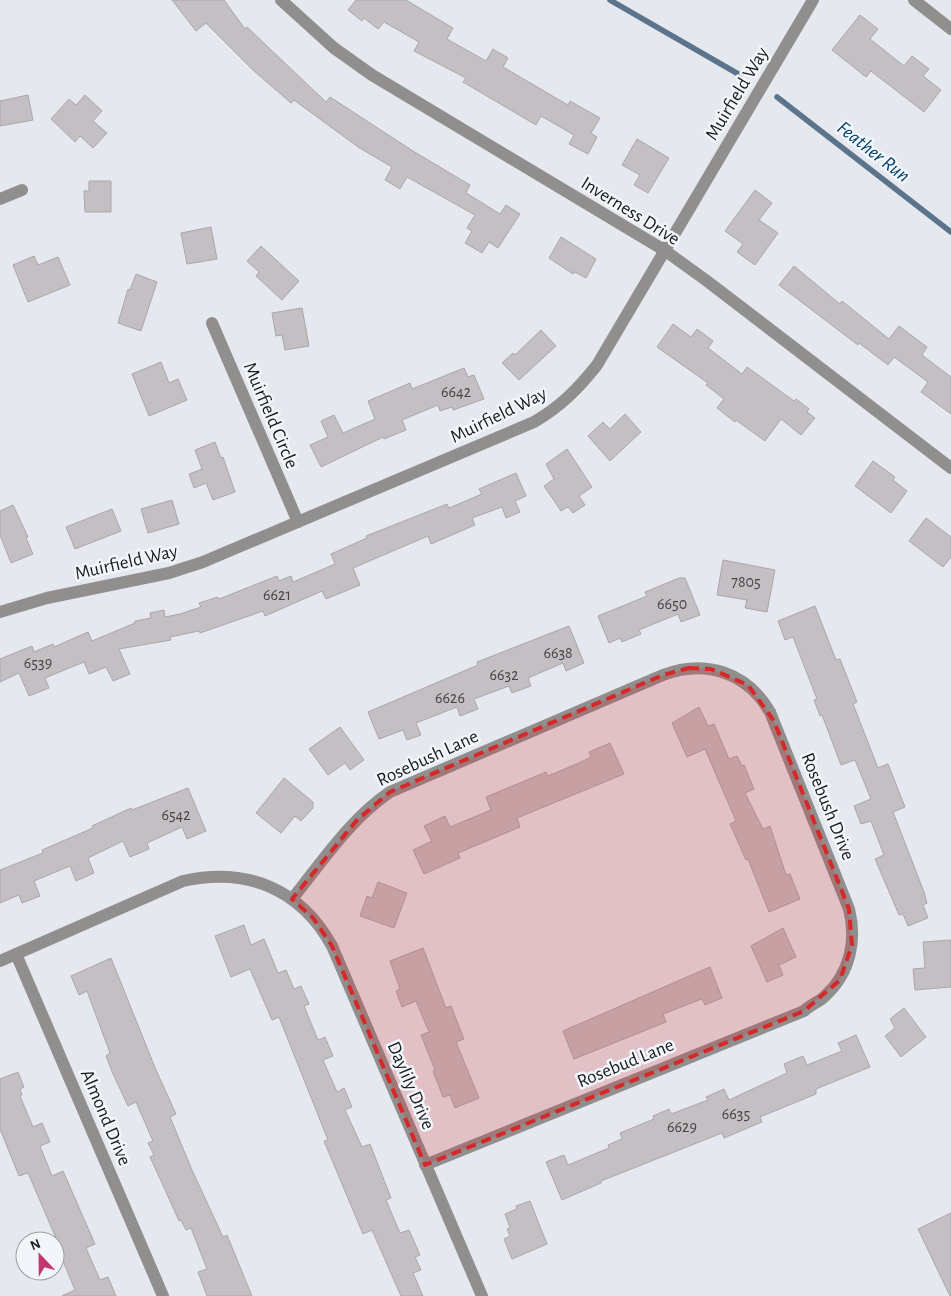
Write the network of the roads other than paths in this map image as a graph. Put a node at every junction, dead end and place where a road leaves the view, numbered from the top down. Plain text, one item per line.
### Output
1 (281, 0) edge
2 (813, 0) edge
3 (914, 0) edge
4 (951, 29) edge
5 (22, 190) dead end
6 (0, 199) edge
7 (664, 250) junction
8 (212, 323) dead end
9 (951, 468) edge
10 (298, 522) junction
11 (0, 612) edge
12 (711, 669) joint
13 (292, 899) junction
14 (16, 954) junction
15 (0, 960) edge
16 (834, 987) joint
17 (425, 1165) junction
18 (163, 1296) edge
19 (482, 1296) edge

1 - 7 street, Inverness Drive
2 - 7 street, Muirfield Way
3 - 4 street
5 - 6 street
7 - 9 street, Inverness Drive
7 - 10 street, Muirfield Way
8 - 10 street, Muirfield Circle
10 - 11 street, Muirfield Way
12 - 13 street, Rosebush Lane
12 - 16 street, Rosebush Drive
13 - 14 street
13 - 17 street, Daylily Drive
14 - 15 street
14 - 18 street, Almond Drive
16 - 17 street, Rosebud Lane
17 - 19 street, Daylily Drive

